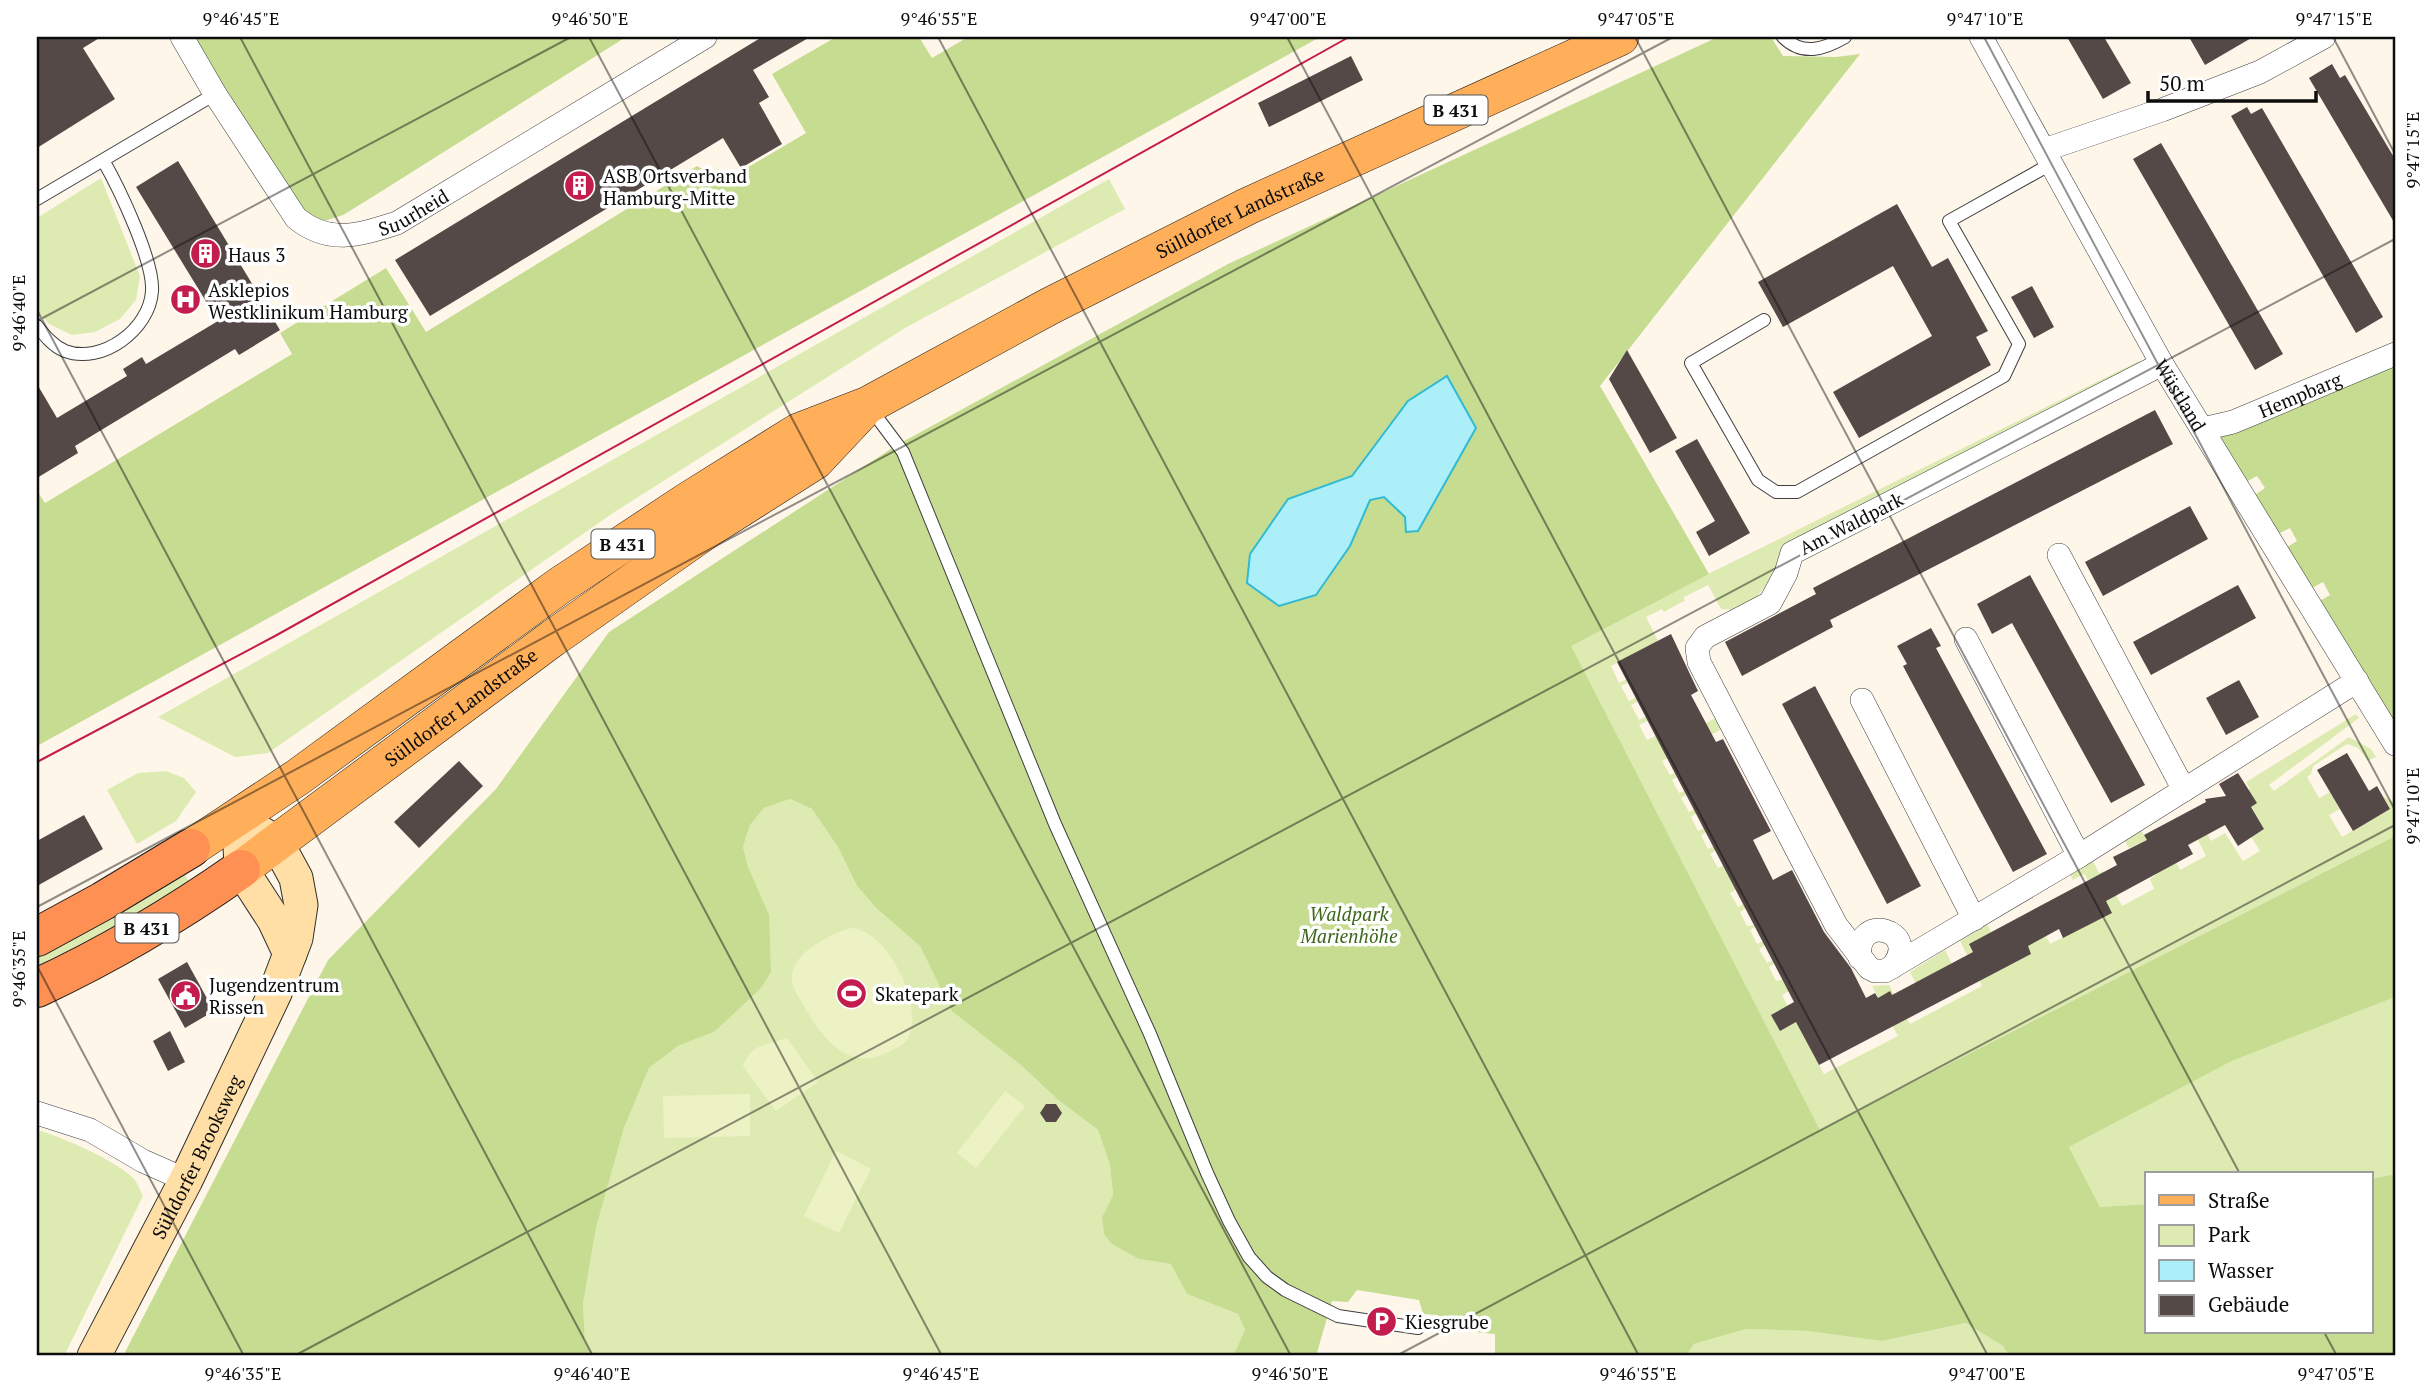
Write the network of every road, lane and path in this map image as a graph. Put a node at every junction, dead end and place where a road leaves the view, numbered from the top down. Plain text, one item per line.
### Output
1 (182, 37) edge
2 (705, 37) edge
3 (1619, 37) edge
4 (1783, 37) edge
5 (1845, 37) edge
6 (1981, 37) edge
7 (2325, 37) edge
8 (215, 94) junction
9 (2048, 157) junction
10 (103, 160) junction
11 (37, 199) edge
12 (1764, 320) dead end
13 (37, 326) edge
14 (2395, 354) edge
15 (2162, 363) junction
16 (868, 405) junction
17 (2203, 429) junction
18 (2059, 555) dead end
19 (1966, 639) dead end
20 (2357, 681) junction
21 (1862, 700) dead end
22 (2395, 744) edge
23 (2184, 790) junction
24 (237, 818) junction
25 (277, 843) junction
26 (191, 848) joint
27 (2079, 856) junction
28 (242, 869) junction
29 (1974, 919) junction
30 (37, 937) edge
31 (1897, 939) junction
32 (1937, 942) junction
33 (1861, 949) junction
34 (290, 954) junction
35 (1892, 967) junction
36 (37, 988) edge
37 (37, 1113) edge
38 (186, 1181) junction
39 (1418, 1328) dead end
40 (94, 1356) edge

1 - 8 street, Suurheid
2 - 8 street, Suurheid
3 - 16 main road, Sülldorfer Landstraße / B 431
4 - 5 lane
6 - 9 street, Wüstland
7 - 9 street
8 - 10 lane
9 - 12 lane
9 - 15 street, Wüstland
10 - 11 lane
10 - 13 lane
14 - 17 street, Hempbarg
15 - 17 street, Wüstland
15 - 33 street, Am Waldpark
16 - 24 main road, Sülldorfer Landstraße / B 431
16 - 25 main road, Sülldorfer Landstraße / B 431
16 - 39 lane
17 - 20 street, Wüstland
18 - 23 street
19 - 27 street
20 - 22 street, Wüstland
20 - 23 street
21 - 29 street
23 - 27 street
24 - 25 main road, Sülldorfer Brooksweg
24 - 26 main road, Sülldorfer Landstraße / B 431
24 - 28 main road
25 - 28 main road, Sülldorfer Landstraße / B 431
25 - 34 main road, Sülldorfer Brooksweg
26 - 30 highway, Sülldorfer Landstraße / B 431
27 - 29 street
28 - 34 main road
28 - 36 highway, Sülldorfer Landstraße / B 431
29 - 32 street
31 - 32 street
31 - 33 street
31 - 35 street
32 - 35 street
33 - 35 street
34 - 38 main road, Sülldorfer Brooksweg
37 - 38 street
38 - 40 main road, Sülldorfer Brooksweg

